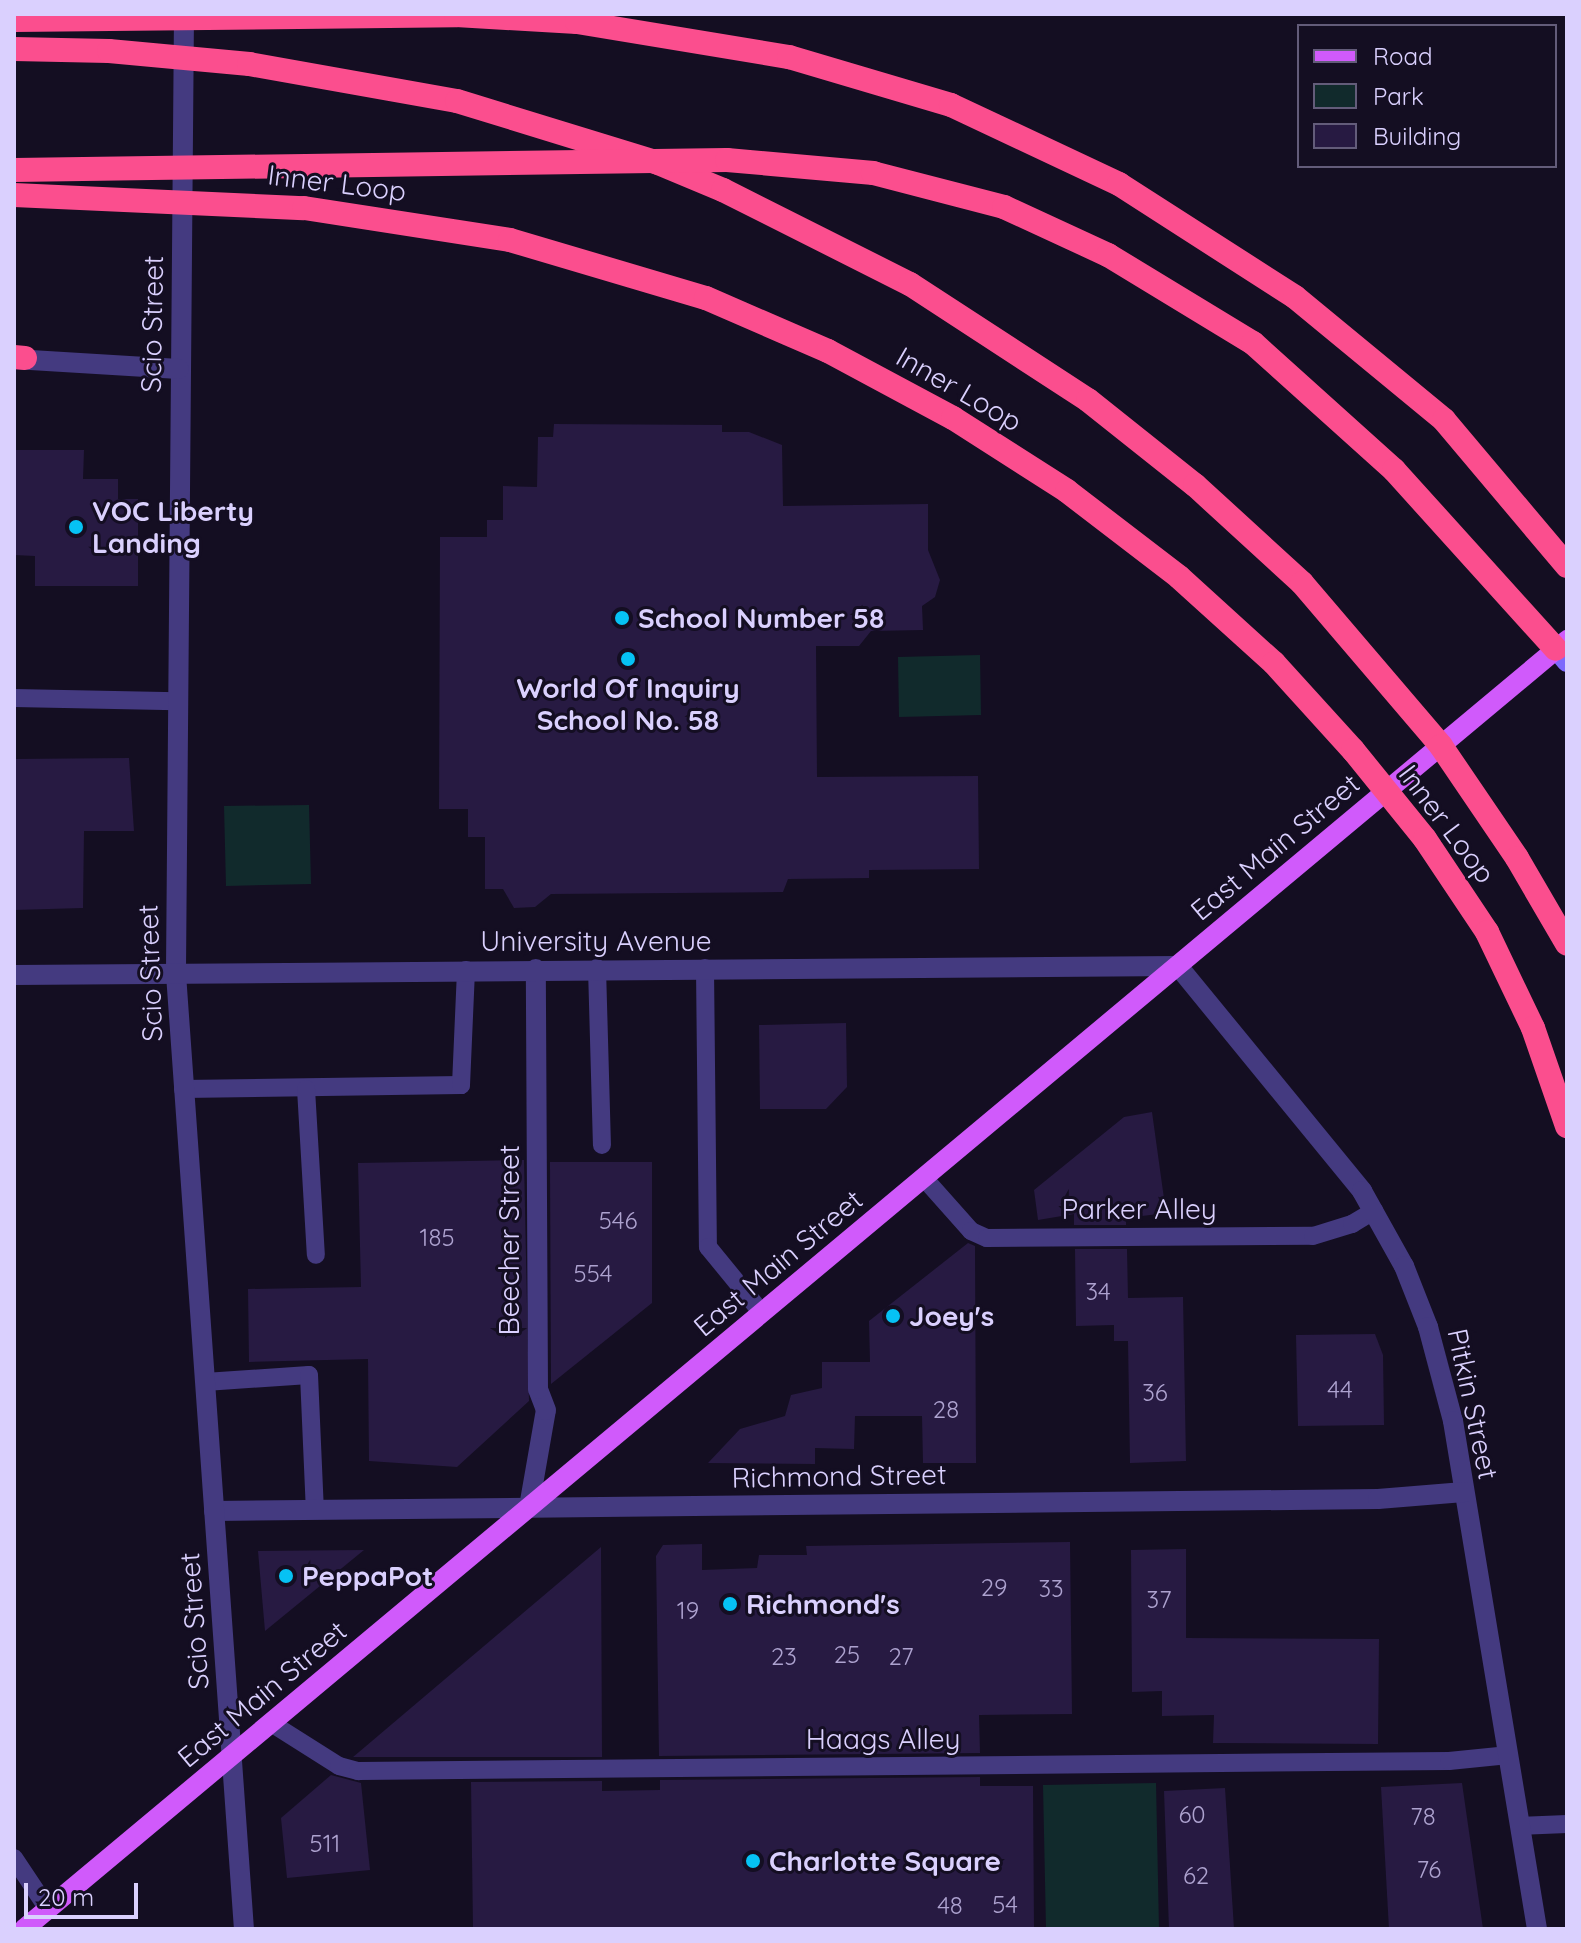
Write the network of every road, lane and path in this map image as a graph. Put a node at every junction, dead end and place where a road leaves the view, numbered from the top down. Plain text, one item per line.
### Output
1 (184, 14) edge
2 (14, 20) edge
3 (14, 49) edge
4 (14, 170) edge
5 (14, 195) edge
6 (18, 358) edge
7 (179, 369) junction
8 (1567, 566) edge
9 (1563, 650) edge
10 (14, 698) edge
11 (177, 701) junction
12 (1567, 944) edge
13 (1178, 966) junction
14 (597, 968) junction
15 (705, 968) junction
16 (536, 969) junction
17 (466, 970) junction
18 (176, 974) junction
19 (14, 975) edge
20 (183, 1089) junction
21 (306, 1089) junction
22 (1567, 1126) edge
23 (602, 1145) dead end
24 (924, 1178) junction
25 (1374, 1211) junction
26 (316, 1255) dead end
27 (762, 1313) junction
28 (205, 1382) junction
29 (1464, 1492) junction
30 (529, 1507) junction
31 (315, 1510) junction
32 (214, 1511) junction
33 (271, 1723) junction
34 (1509, 1755) junction
35 (231, 1756) junction
36 (1567, 1824) edge
37 (1520, 1826) junction
38 (14, 1858) edge
39 (48, 1909) junction
40 (24, 1929) edge
41 (244, 1929) edge
42 (1537, 1929) edge

1 - 7 street, Scio Street
2 - 8 highway
3 - 12 highway, Inner Loop
4 - 9 highway
5 - 22 highway, Inner Loop
6 - 7 street
7 - 11 street, Scio Street
9 - 13 main road, East Main Street
10 - 11 lane
11 - 18 street, Scio Street
13 - 15 street, University Avenue
13 - 24 main road, East Main Street
13 - 25 street, Pitkin Street
14 - 15 street, University Avenue
14 - 16 street, University Avenue
14 - 23 lane
15 - 27 lane
16 - 17 street, University Avenue
16 - 30 street, Beecher Street
17 - 18 street, University Avenue
17 - 21 lane
18 - 19 street, University Avenue
18 - 20 street, Scio Street
20 - 21 lane
20 - 28 street, Scio Street
21 - 26 lane
24 - 25 lane, Parker Alley
24 - 27 main road, East Main Street
25 - 29 street, Pitkin Street
27 - 30 main road, East Main Street
28 - 31 lane
28 - 32 street, Scio Street
29 - 30 street, Richmond Street
29 - 34 street, Pitkin Street
30 - 31 street, Richmond Street
30 - 33 main road, East Main Street
31 - 32 street, Richmond Street
32 - 35 street, Scio Street
33 - 34 lane, Haags Alley
33 - 35 main road, East Main Street
34 - 37 street, Pitkin Street
35 - 39 main road, East Main Street
35 - 41 street, Scio Street
36 - 37 lane
37 - 42 street, Pitkin Street
38 - 39 lane
39 - 40 main road, East Main Street

